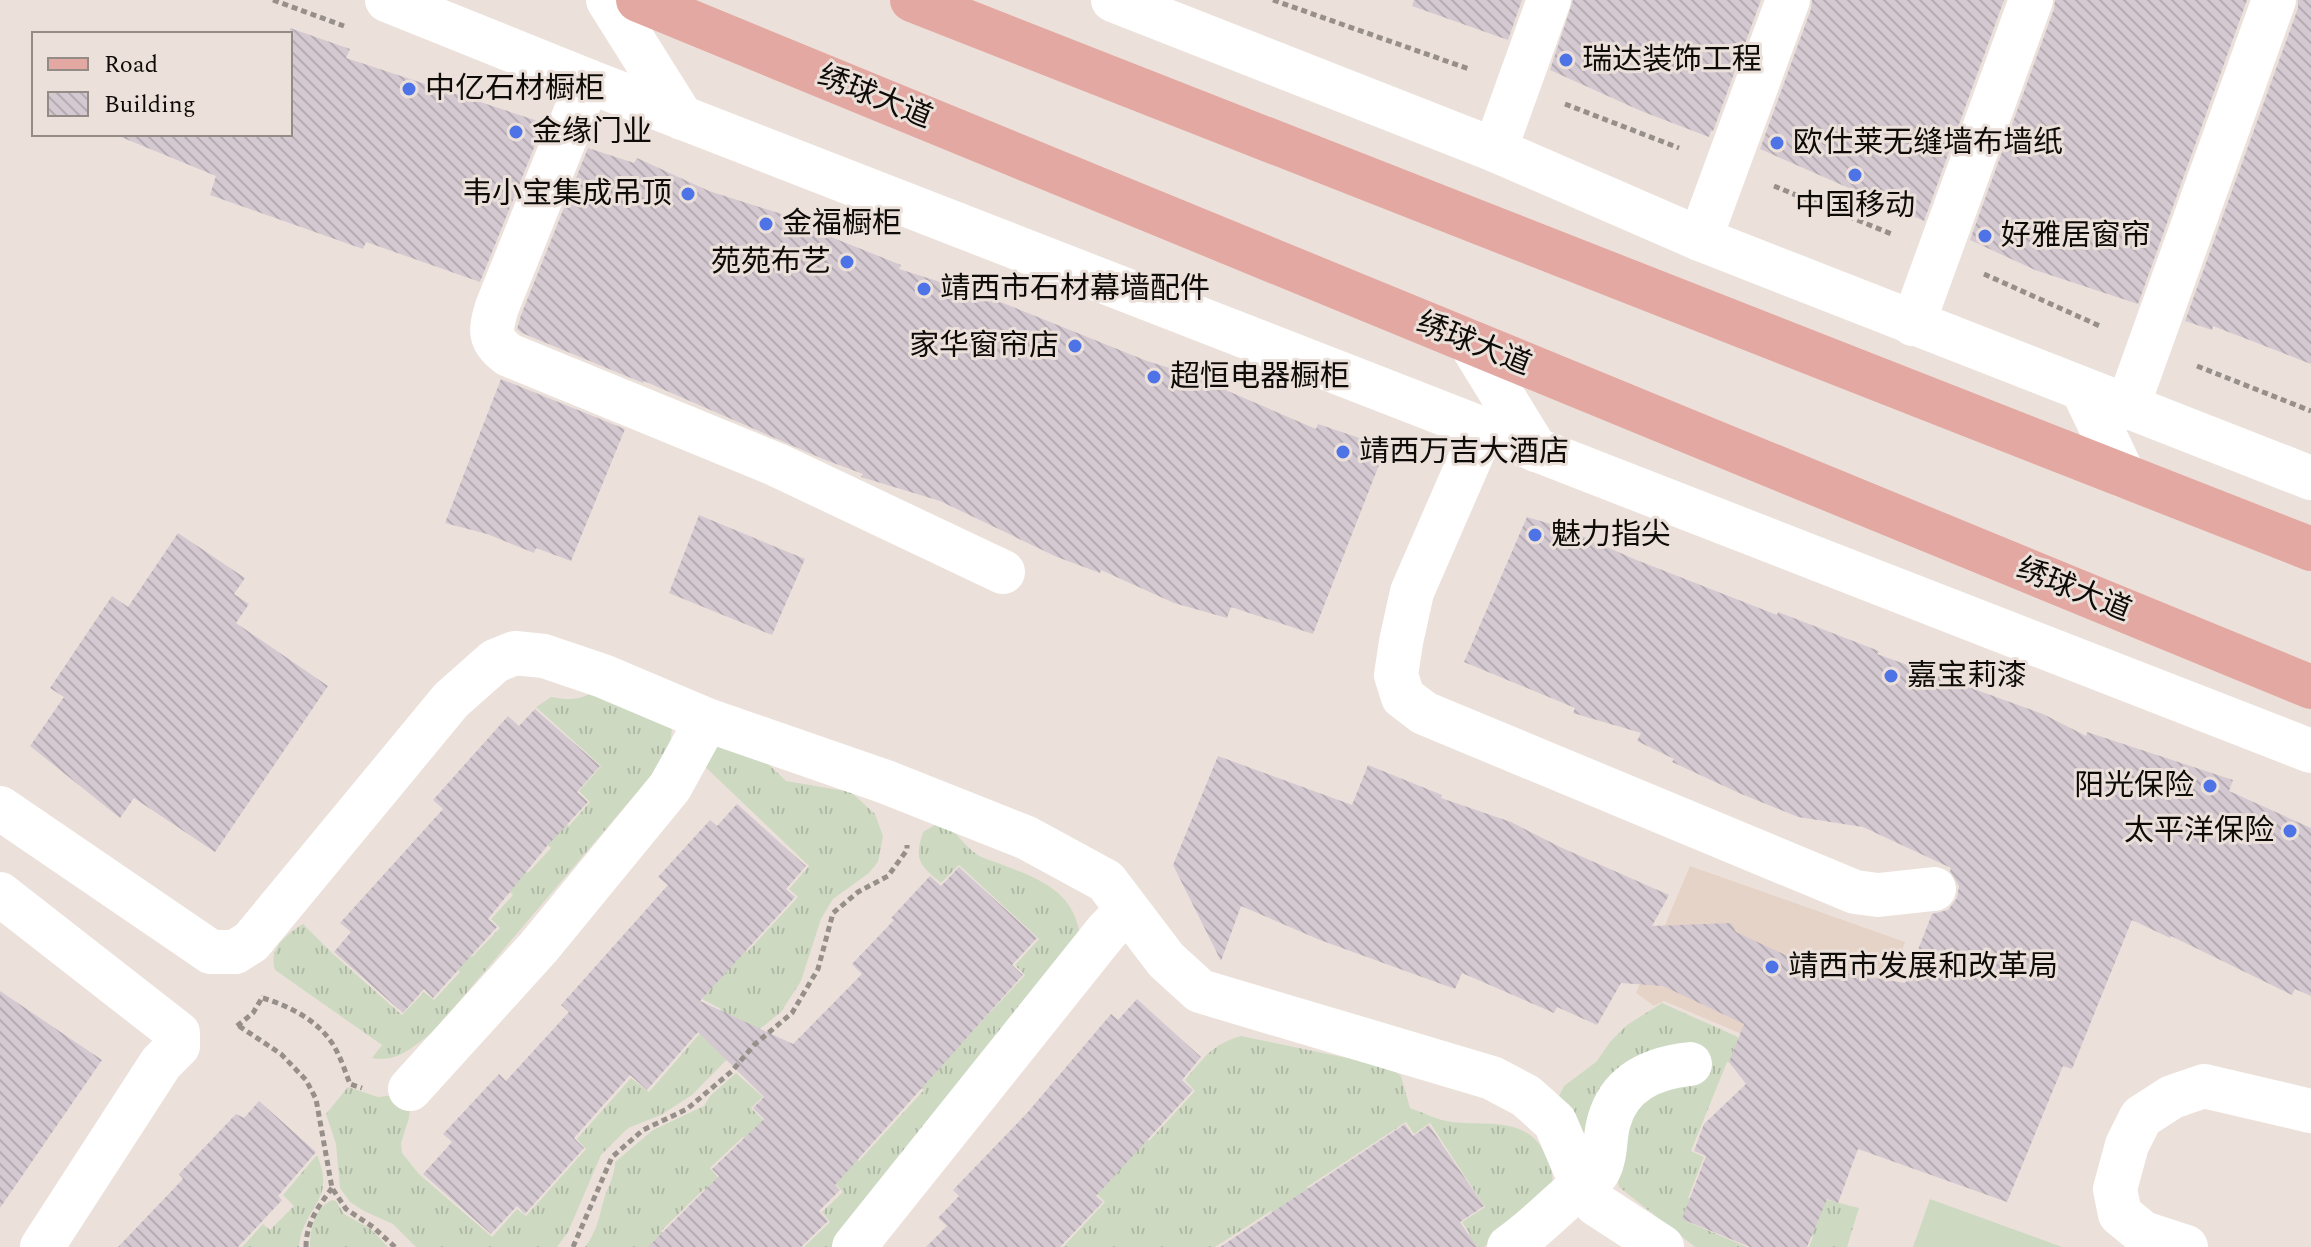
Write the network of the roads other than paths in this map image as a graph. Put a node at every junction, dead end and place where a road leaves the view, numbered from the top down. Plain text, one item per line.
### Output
1 (387, 0) edge
2 (608, 0) edge
3 (638, 0) edge
4 (912, 0) edge
5 (1113, 0) edge
6 (1549, 0) edge
7 (1788, 0) edge
8 (2031, 0) edge
9 (2274, 0) edge
10 (588, 81) junction
11 (682, 118) junction
12 (1495, 150) junction
13 (1700, 239) junction
14 (1913, 324) junction
15 (1469, 341) junction
16 (2083, 390) junction
17 (2127, 408) junction
18 (1483, 429) junction
19 (1536, 450) junction
20 (2124, 476) junction
21 (2311, 478) edge
22 (2311, 549) edge
23 (1003, 572) dead end
24 (2311, 687) edge
25 (707, 720) junction
26 (2311, 751) edge
27 (0, 808) edge
28 (1934, 889) dead end
29 (0, 894) edge
30 (1127, 910) junction
31 (1690, 1064) dead end
32 (410, 1089) road end
33 (2311, 1111) edge
34 (1582, 1185) junction
35 (42, 1247) edge
36 (854, 1247) edge
37 (1509, 1247) edge
38 (1662, 1247) edge
39 (2186, 1247) edge

1 - 10 street
2 - 11 street
3 - 15 main road, 绣球大道
4 - 20 main road
5 - 12 street
6 - 12 street
7 - 13 street
8 - 14 street
9 - 17 street
10 - 11 street
10 - 23 street
11 - 18 street
12 - 13 street
13 - 14 street
14 - 16 street
15 - 19 street
15 - 24 main road, 绣球大道
16 - 17 street
16 - 20 street
17 - 21 street
18 - 19 street
18 - 28 street
19 - 26 street
20 - 22 main road
25 - 27 street
25 - 30 street
25 - 32 street
29 - 35 street
30 - 34 street
30 - 36 street
31 - 34 street
33 - 39 street
34 - 37 street
34 - 38 street

